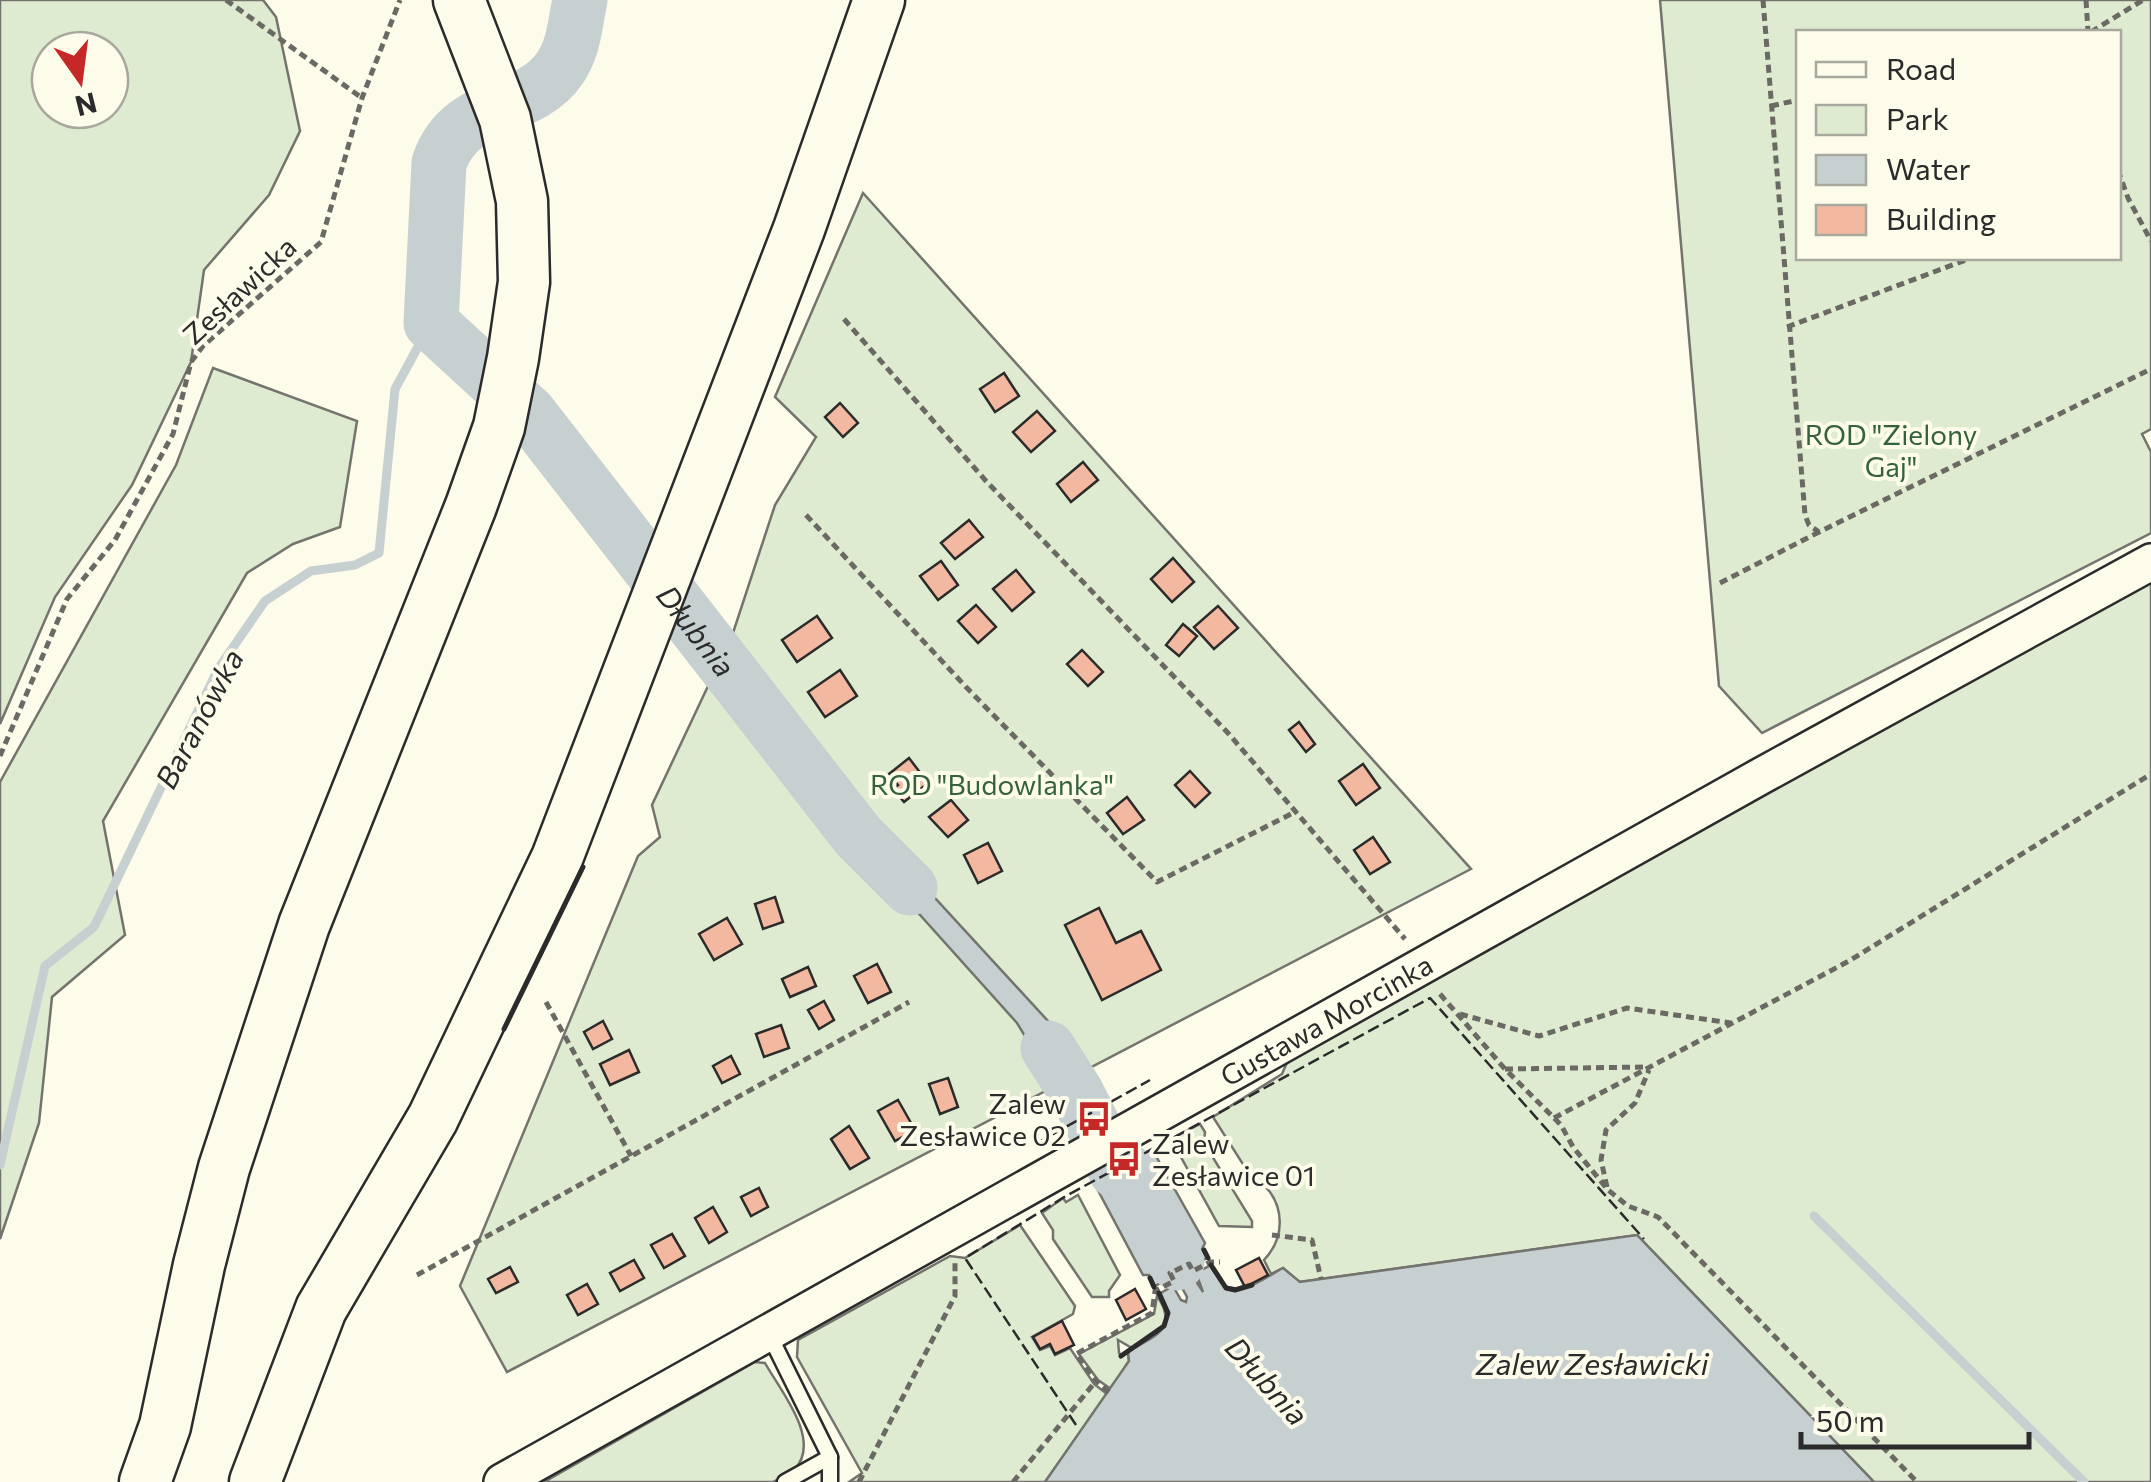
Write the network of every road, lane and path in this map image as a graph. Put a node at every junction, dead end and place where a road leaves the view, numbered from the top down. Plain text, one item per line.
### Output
1 (226, 0) edge
2 (400, 0) edge
3 (459, 0) edge
4 (879, 0) edge
5 (1764, 0) edge
6 (2086, 0) edge
7 (2143, 0) edge
8 (2090, 30) edge
9 (2093, 30) edge
10 (362, 98) junction
11 (1796, 100) edge
12 (1771, 106) junction
13 (2121, 178) edge
14 (2128, 198) junction
15 (2121, 201) edge
16 (2151, 241) edge
17 (1966, 260) edge
18 (844, 320) dead end
19 (1788, 327) junction
20 (2151, 369) edge
21 (806, 515) dead end
22 (1819, 532) junction
23 (2151, 562) edge
24 (1720, 583) dead end
25 (0, 756) edge
26 (2151, 774) edge
27 (1296, 812) junction
28 (1423, 966) junction
29 (546, 1002) dead end
30 (909, 1002) dead end
31 (1457, 1013) junction
32 (1732, 1023) junction
33 (1650, 1067) junction
34 (1505, 1069) junction
35 (1554, 1118) junction
36 (631, 1156) junction
37 (1608, 1190) junction
38 (956, 1227) junction
39 (1272, 1235) dead end
40 (1220, 1262) dead end
41 (417, 1275) dead end
42 (1321, 1279) dead end
43 (768, 1332) junction
44 (1096, 1382) junction
45 (1109, 1392) dead end
46 (830, 1457) junction
47 (145, 1482) edge
48 (255, 1482) edge
49 (502, 1482) edge
50 (785, 1482) edge
51 (830, 1482) edge
52 (859, 1482) edge
53 (1013, 1482) edge
54 (1916, 1482) edge

1 - 10 path
2 - 10 path, Zesławicka
3 - 47 highway
4 - 48 highway
5 - 12 path
6 - 8 path
7 - 9 path
10 - 25 path, Zesławicka
11 - 12 path
12 - 19 path
13 - 14 path
14 - 15 path
14 - 16 path
17 - 19 path
18 - 27 path
19 - 22 path
20 - 22 path
21 - 27 path
22 - 24 path
23 - 28 street, Gustawa Morcinka
26 - 32 path
27 - 28 path
28 - 31 path
28 - 38 street, Gustawa Morcinka
29 - 36 path
30 - 36 path
31 - 32 path
31 - 34 path
32 - 33 path
33 - 34 path
33 - 35 path
33 - 37 path
34 - 35 path
35 - 37 path
36 - 41 path
37 - 54 path
38 - 43 street, Gustawa Morcinka
38 - 52 path
39 - 42 path
40 - 44 path
43 - 46 lane
43 - 49 street, Gustawa Morcinka
44 - 45 path
44 - 53 path
46 - 50 lane
46 - 51 lane

